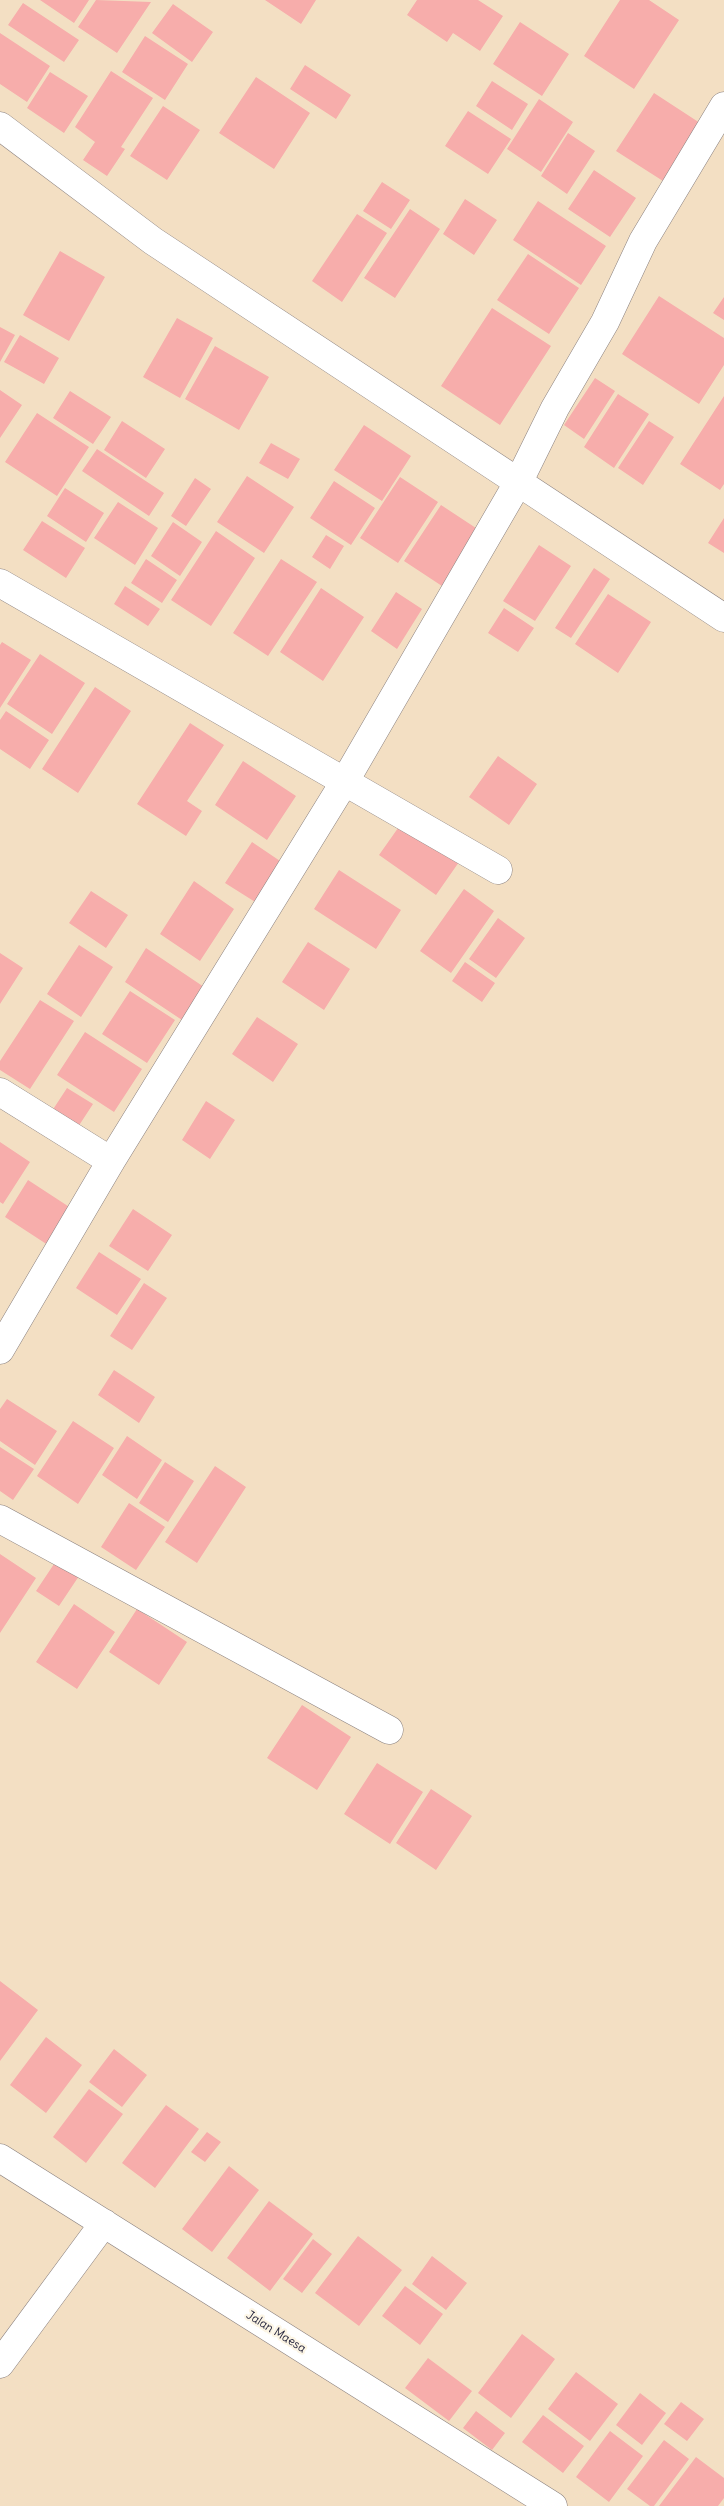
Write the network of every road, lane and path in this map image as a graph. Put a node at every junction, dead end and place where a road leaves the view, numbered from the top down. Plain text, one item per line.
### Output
1 (724, 106) edge
2 (0, 126) edge
3 (519, 481) junction
4 (0, 583) edge
5 (724, 618) edge
6 (345, 781) junction
7 (498, 870) dead end
8 (0, 1092) edge
9 (111, 1161) junction
10 (0, 1350) edge
11 (0, 1519) edge
12 (389, 1730) dead end
13 (0, 2158) edge
14 (104, 2223) junction
15 (0, 2364) edge
16 (552, 2506) edge

1 - 3 street
2 - 3 street
3 - 5 street
3 - 6 street
4 - 6 street
6 - 7 street
6 - 9 street
8 - 9 street
9 - 10 street
11 - 12 street
13 - 14 street, Jalan Maesa
14 - 15 street
14 - 16 street, Jalan Maesa

